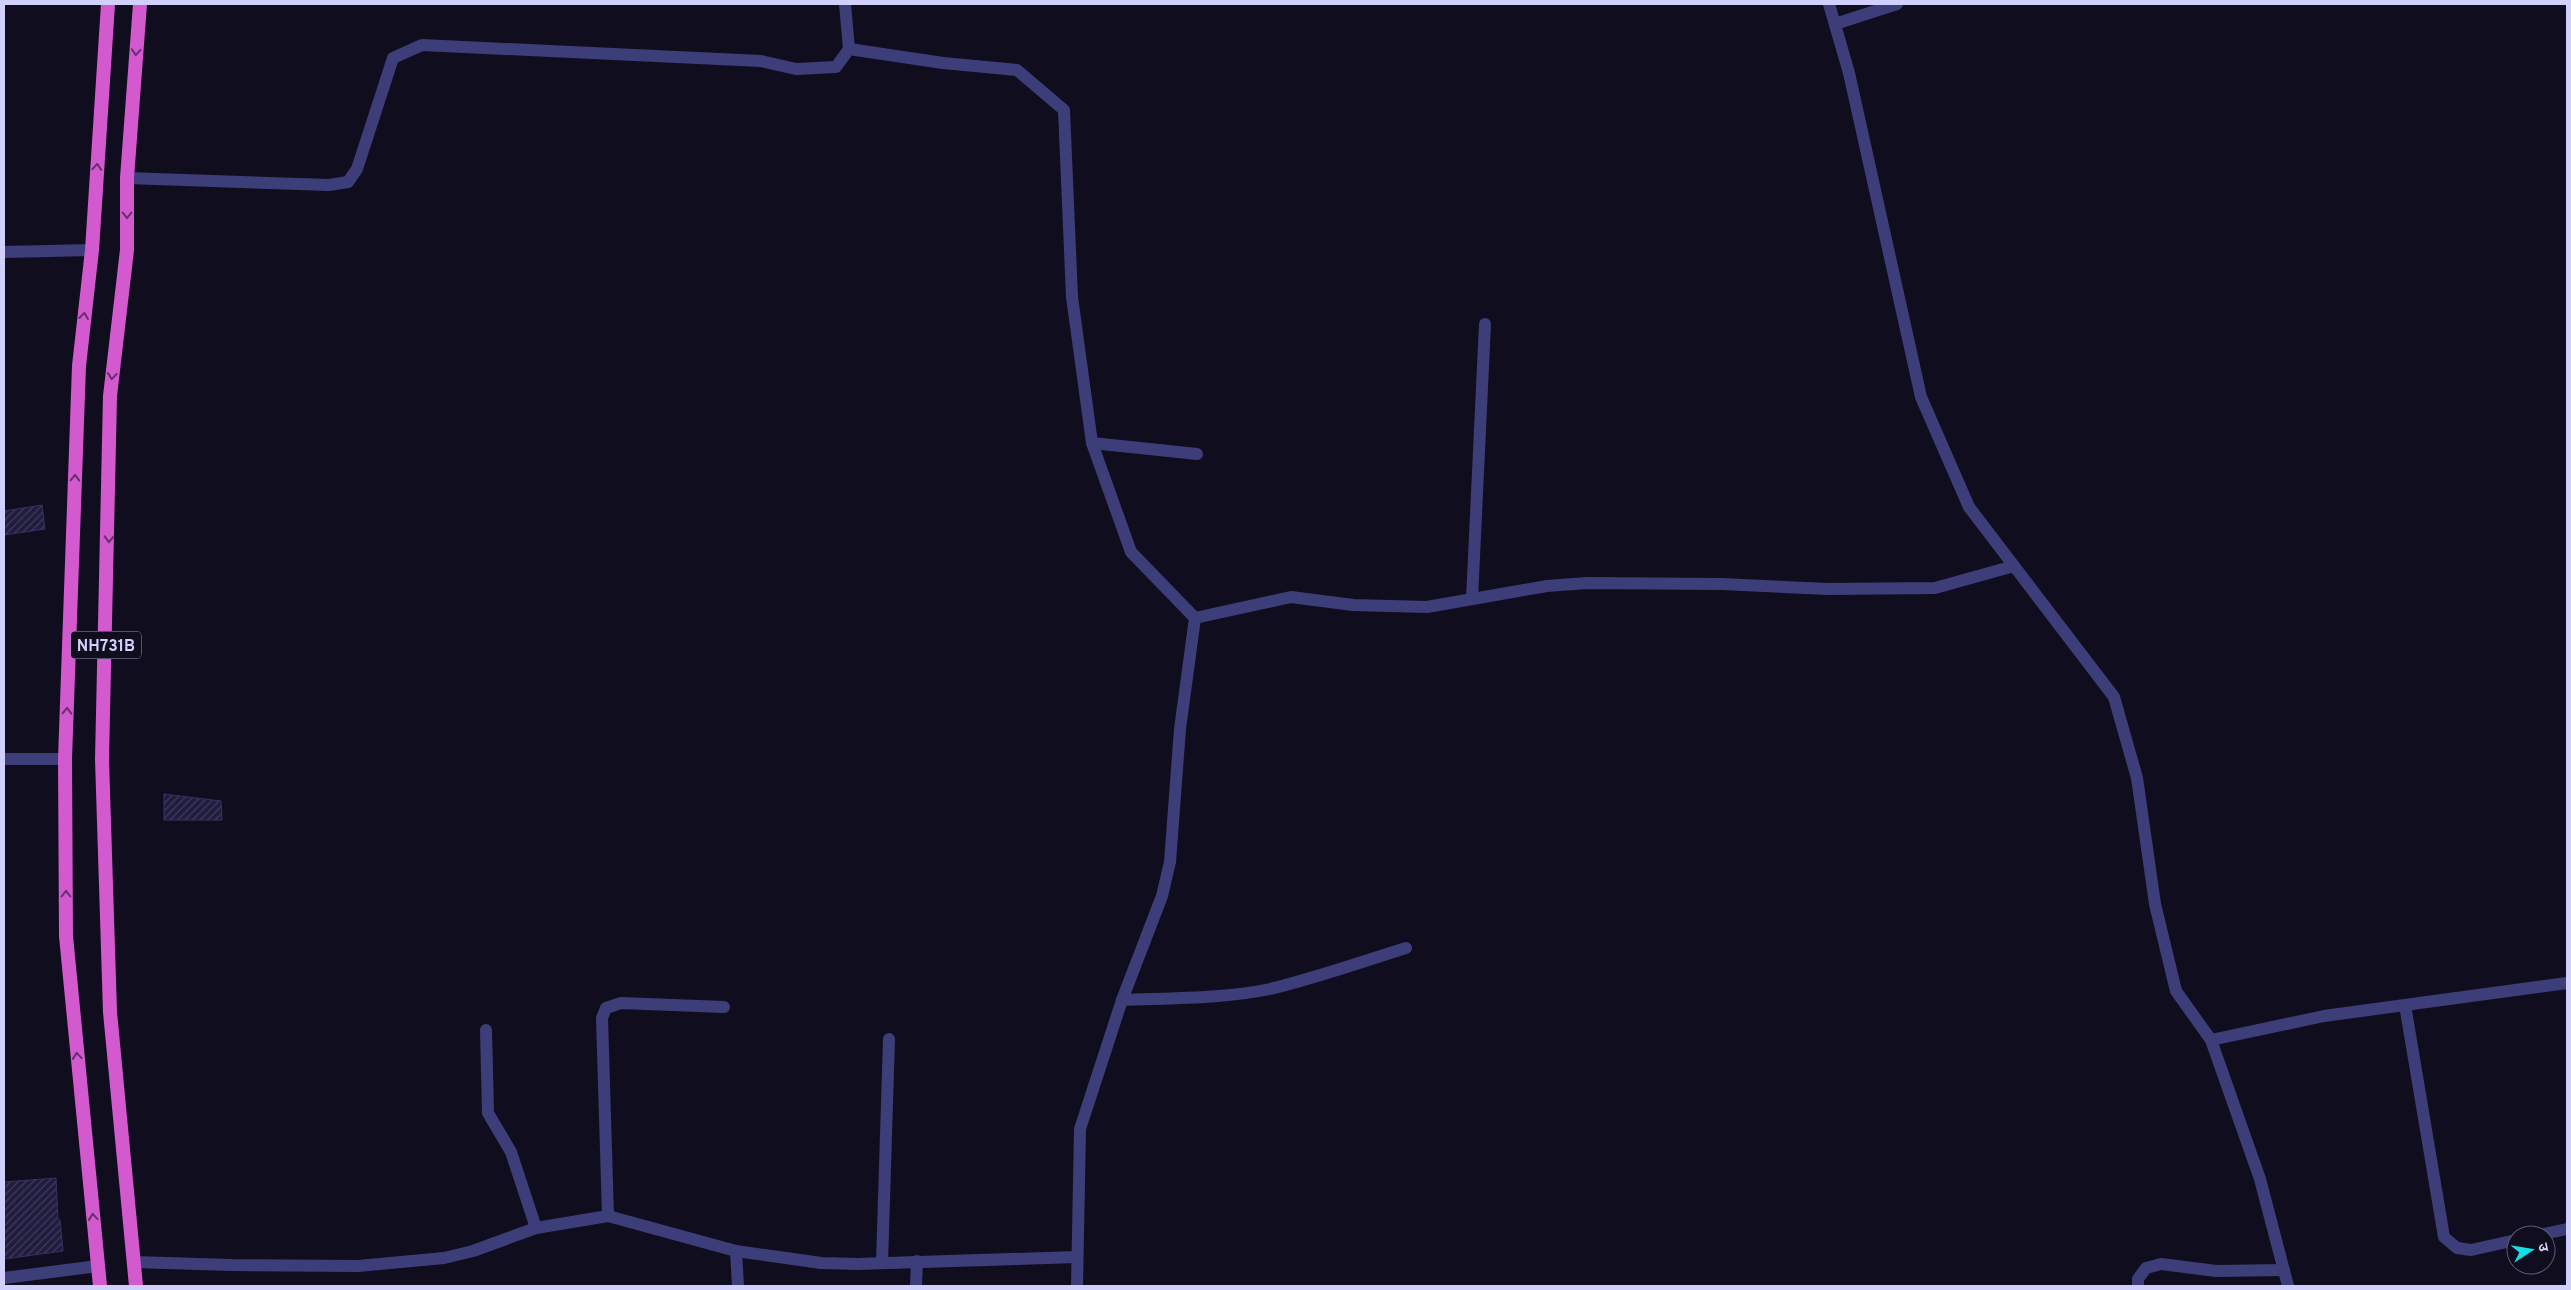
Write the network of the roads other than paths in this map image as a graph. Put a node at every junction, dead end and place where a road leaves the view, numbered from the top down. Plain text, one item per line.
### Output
1 (108, 4) edge
2 (140, 4) edge
3 (846, 4) edge
4 (1829, 4) edge
5 (1897, 4) edge
6 (1835, 24) junction
7 (849, 49) junction
8 (127, 178) junction
9 (92, 250) junction
10 (4, 252) edge
11 (1484, 324) dead end
12 (1092, 443) junction
13 (1197, 454) dead end
14 (2014, 566) junction
15 (1472, 599) junction
16 (1195, 618) junction
17 (4, 759) edge
18 (65, 759) junction
19 (1406, 948) dead end
20 (2567, 983) edge
21 (1122, 1000) junction
22 (2405, 1005) junction
23 (724, 1007) dead end
24 (486, 1030) dead end
25 (889, 1040) dead end
26 (2211, 1040) junction
27 (608, 1216) junction
28 (536, 1228) junction
29 (2506, 1242) edge
30 (736, 1251) junction
31 (1077, 1257) junction
32 (917, 1260) junction
33 (133, 1262) junction
34 (882, 1263) junction
35 (98, 1266) junction
36 (2284, 1270) junction
37 (4, 1278) edge
38 (100, 1286) edge
39 (136, 1286) edge
40 (738, 1286) edge
41 (916, 1286) edge
42 (1077, 1286) edge
43 (2138, 1286) edge
44 (2288, 1286) edge

9 -> 1 highway
2 -> 8 highway, NH731B
3 - 7 street
4 - 6 street
5 - 6 street
6 - 14 street
7 - 8 street
7 - 12 street
8 -> 33 highway, NH731B
9 - 10 street
18 -> 9 highway
11 - 15 street
12 - 13 street
12 - 16 street
14 - 15 street
14 - 26 street
15 - 16 street
16 - 21 street
17 - 18 street
35 -> 18 highway
19 - 21 street
20 - 22 street
21 - 31 street
22 - 26 street
22 - 29 street
23 - 27 street
24 - 28 street
25 - 34 street
26 - 36 street
27 - 28 street
27 - 30 street
28 - 33 street
30 - 34 street
30 - 40 street
31 - 32 street
31 - 42 street
32 - 34 street
32 - 41 street
33 - 39 highway, NH731B
35 - 37 street
35 - 38 highway
36 - 43 street
36 - 44 street

